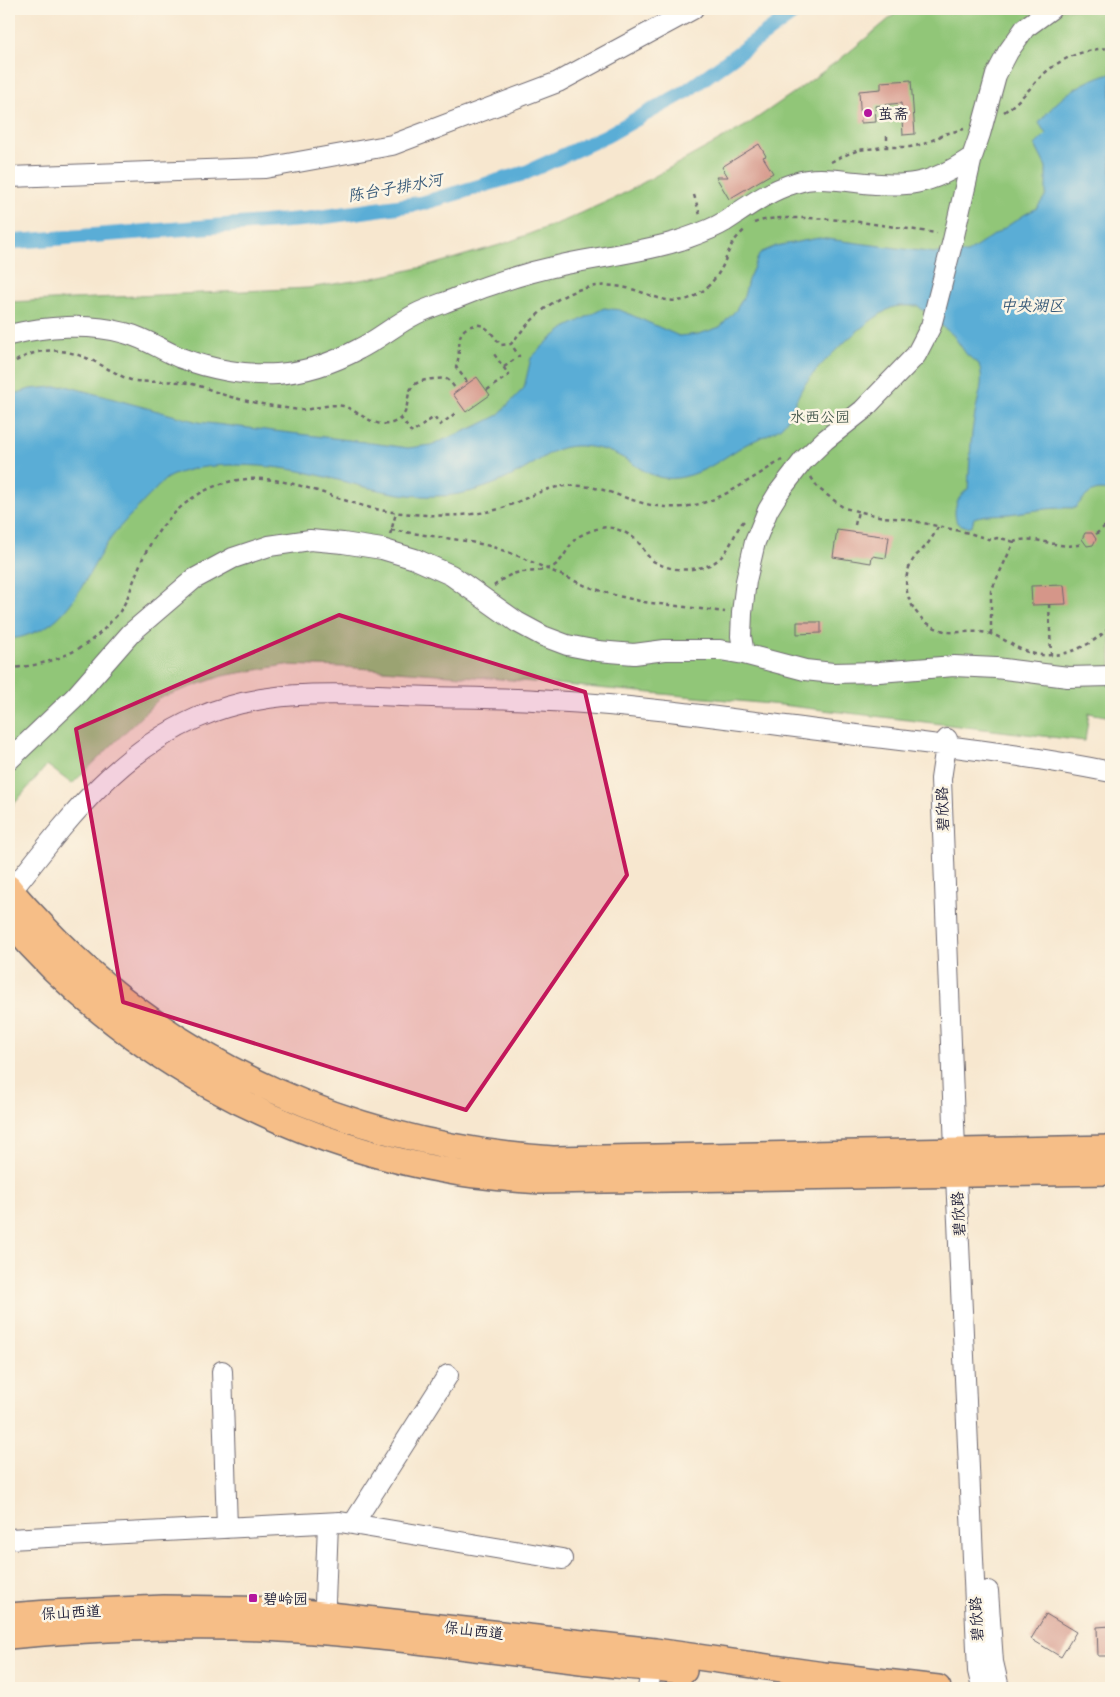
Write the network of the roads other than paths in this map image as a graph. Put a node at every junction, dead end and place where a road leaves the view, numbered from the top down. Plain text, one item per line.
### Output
1 (693, 9) edge
2 (1051, 9) edge
3 (972, 157) junction
4 (9, 177) edge
5 (9, 335) edge
6 (744, 654) junction
7 (1111, 676) edge
8 (950, 743) junction
9 (9, 760) edge
10 (1111, 764) edge
11 (1111, 772) edge
12 (9, 889) edge
13 (9, 921) edge
14 (1111, 1148) edge
15 (961, 1151) junction
16 (1111, 1172) edge
17 (962, 1176) junction
18 (222, 1371) dead end
19 (448, 1375) dead end
20 (328, 1523) junction
21 (353, 1524) junction
22 (227, 1528) junction
23 (9, 1539) edge
24 (562, 1559) dead end
25 (9, 1616) edge
26 (323, 1623) junction
27 (9, 1636) edge
28 (652, 1669) edge
29 (805, 1688) edge
30 (938, 1688) edge
31 (982, 1688) edge
32 (1000, 1688) edge

1 - 4 street
2 - 3 street
3 - 5 street
3 - 6 street
6 - 7 street
6 - 9 street
8 - 10 street
8 - 11 street
8 - 12 street
8 - 15 street, 碧欣路
12 - 15 main road
13 - 17 main road
14 - 15 main road
15 - 17 street, 碧欣路
16 - 17 main road
17 - 31 street, 碧欣路
17 - 32 street, 碧欣路
18 - 22 street
19 - 21 street
20 - 21 street
20 - 22 street
20 - 26 street
21 - 24 street
22 - 23 street
25 - 26 main road, 保山西道
26 - 27 main road, 保山西道
26 - 28 main road, 保山西道
28 - 29 main road, 保山西道
28 - 30 main road, 保山西道

